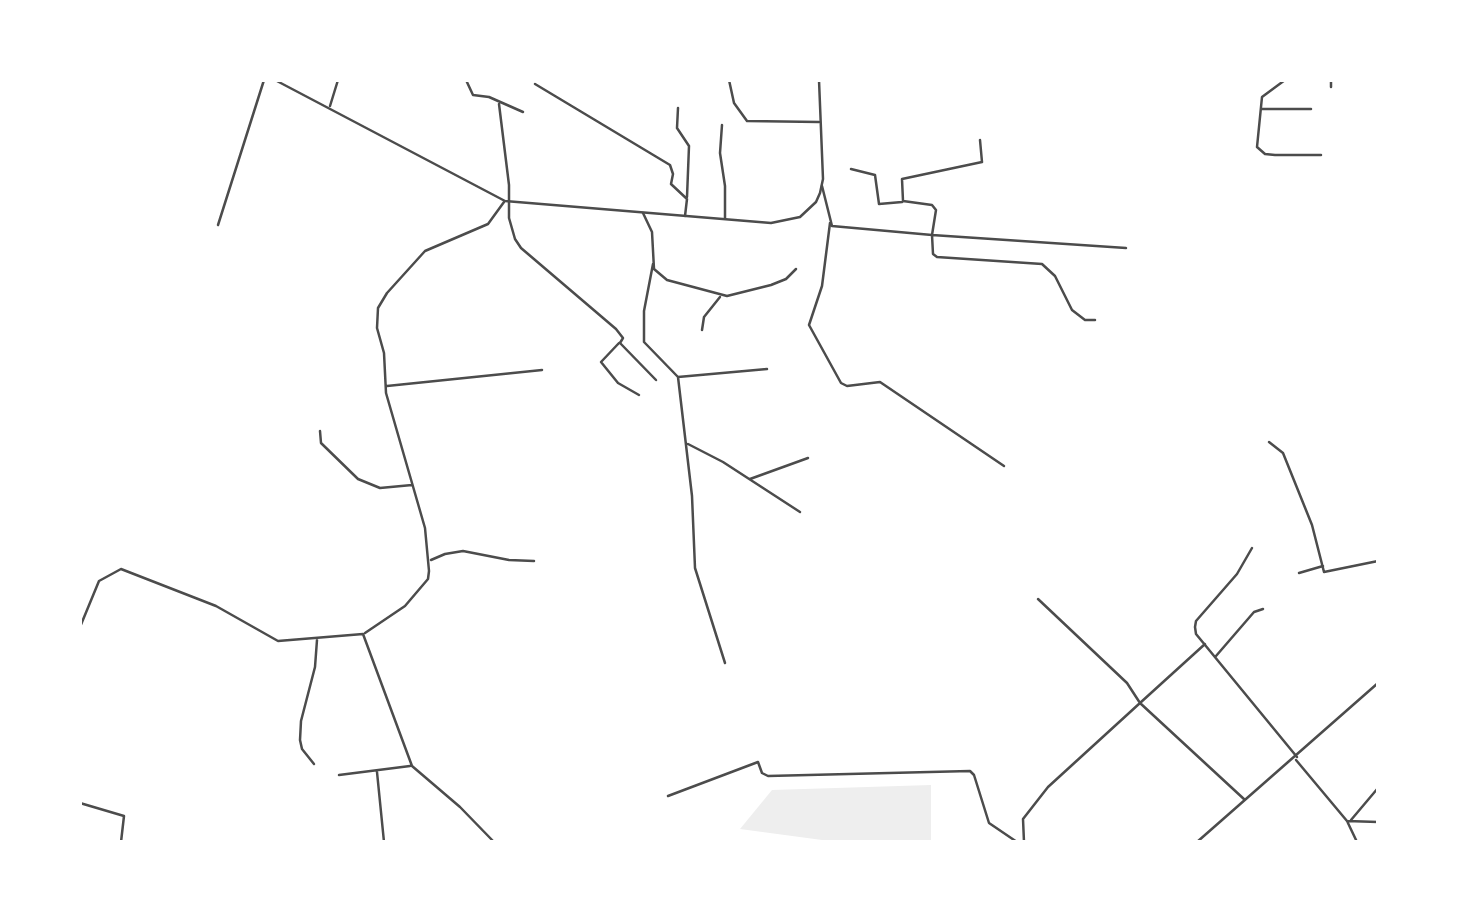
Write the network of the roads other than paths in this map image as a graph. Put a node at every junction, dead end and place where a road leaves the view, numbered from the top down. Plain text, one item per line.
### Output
1 (264, 80) edge
2 (275, 80) edge
3 (338, 80) edge
4 (466, 80) edge
5 (729, 80) edge
6 (819, 80) edge
7 (1286, 80) edge
8 (1331, 80) edge
9 (535, 84) dead end
10 (1332, 87) dead end
11 (499, 104) junction
12 (330, 108) junction
13 (678, 108) dead end
14 (1311, 109) dead end
15 (1260, 110) junction
16 (523, 112) dead end
17 (820, 122) junction
18 (722, 125) dead end
19 (980, 140) dead end
20 (1321, 155) dead end
21 (852, 169) dead end
22 (822, 185) junction
23 (687, 199) junction
24 (903, 201) junction
25 (507, 202) junction
26 (642, 212) junction
27 (685, 216) junction
28 (724, 220) junction
29 (830, 223) junction
30 (218, 225) dead end
31 (932, 235) junction
32 (1126, 248) dead end
33 (653, 264) junction
34 (796, 269) dead end
35 (722, 295) junction
36 (1094, 320) dead end
37 (702, 330) dead end
38 (620, 343) junction
39 (767, 369) dead end
40 (542, 370) dead end
41 (678, 377) junction
42 (656, 380) dead end
43 (386, 386) junction
44 (639, 395) dead end
45 (320, 430) dead end
46 (1269, 442) dead end
47 (686, 443) junction
48 (808, 458) dead end
49 (1004, 466) dead end
50 (749, 480) junction
51 (414, 484) junction
52 (800, 512) dead end
53 (1252, 548) dead end
54 (534, 560) dead end
55 (429, 561) junction
56 (1378, 561) edge
57 (1324, 566) junction
58 (1299, 573) dead end
59 (1038, 599) dead end
60 (1263, 609) dead end
61 (80, 628) edge
62 (363, 634) junction
63 (317, 639) junction
64 (1205, 644) junction
65 (1216, 656) junction
66 (725, 663) dead end
67 (1378, 683) edge
68 (1140, 702) junction
69 (1296, 758) junction
70 (314, 764) dead end
71 (412, 766) junction
72 (376, 770) junction
73 (339, 775) dead end
74 (1378, 788) edge
75 (668, 796) dead end
76 (1245, 802) junction
77 (80, 804) edge
78 (1349, 820) junction
79 (1378, 822) edge
80 (121, 842) edge
81 (384, 842) edge
82 (494, 842) edge
83 (1017, 842) edge
84 (1024, 842) edge
85 (1197, 842) edge
86 (1358, 842) edge

1 - 30 street
2 - 12 street
3 - 12 street
4 - 11 street
5 - 17 street
6 - 17 street
7 - 15 street
8 - 10 street
9 - 23 street
11 - 16 street
11 - 25 street
12 - 25 street
13 - 23 street
14 - 15 street
15 - 20 street
17 - 22 street
18 - 28 street
19 - 24 street
21 - 24 street
22 - 28 street
22 - 29 street
23 - 27 street
24 - 31 street
25 - 26 street
25 - 38 street
25 - 43 street
26 - 27 street
26 - 33 street
27 - 28 street
29 - 31 street
29 - 49 street
31 - 32 street
31 - 36 street
33 - 35 street
33 - 41 street
34 - 35 street
35 - 37 street
38 - 42 street
38 - 44 street
39 - 41 street
40 - 43 street
41 - 47 street
43 - 51 street
45 - 51 street
46 - 57 street
47 - 50 street
47 - 66 street
48 - 50 street
50 - 52 street
51 - 55 street
53 - 64 street
54 - 55 street
55 - 62 street
56 - 57 street
57 - 58 street
59 - 68 street
60 - 65 street
61 - 63 street
62 - 63 street
62 - 71 street
63 - 70 street
64 - 65 street
64 - 68 street
65 - 69 street
67 - 69 street
68 - 76 street
68 - 84 street
69 - 76 street
69 - 78 street
71 - 72 street
71 - 82 street
72 - 73 street
72 - 81 street
74 - 78 street
75 - 83 street
76 - 85 street
77 - 80 street
78 - 79 street
78 - 86 street

